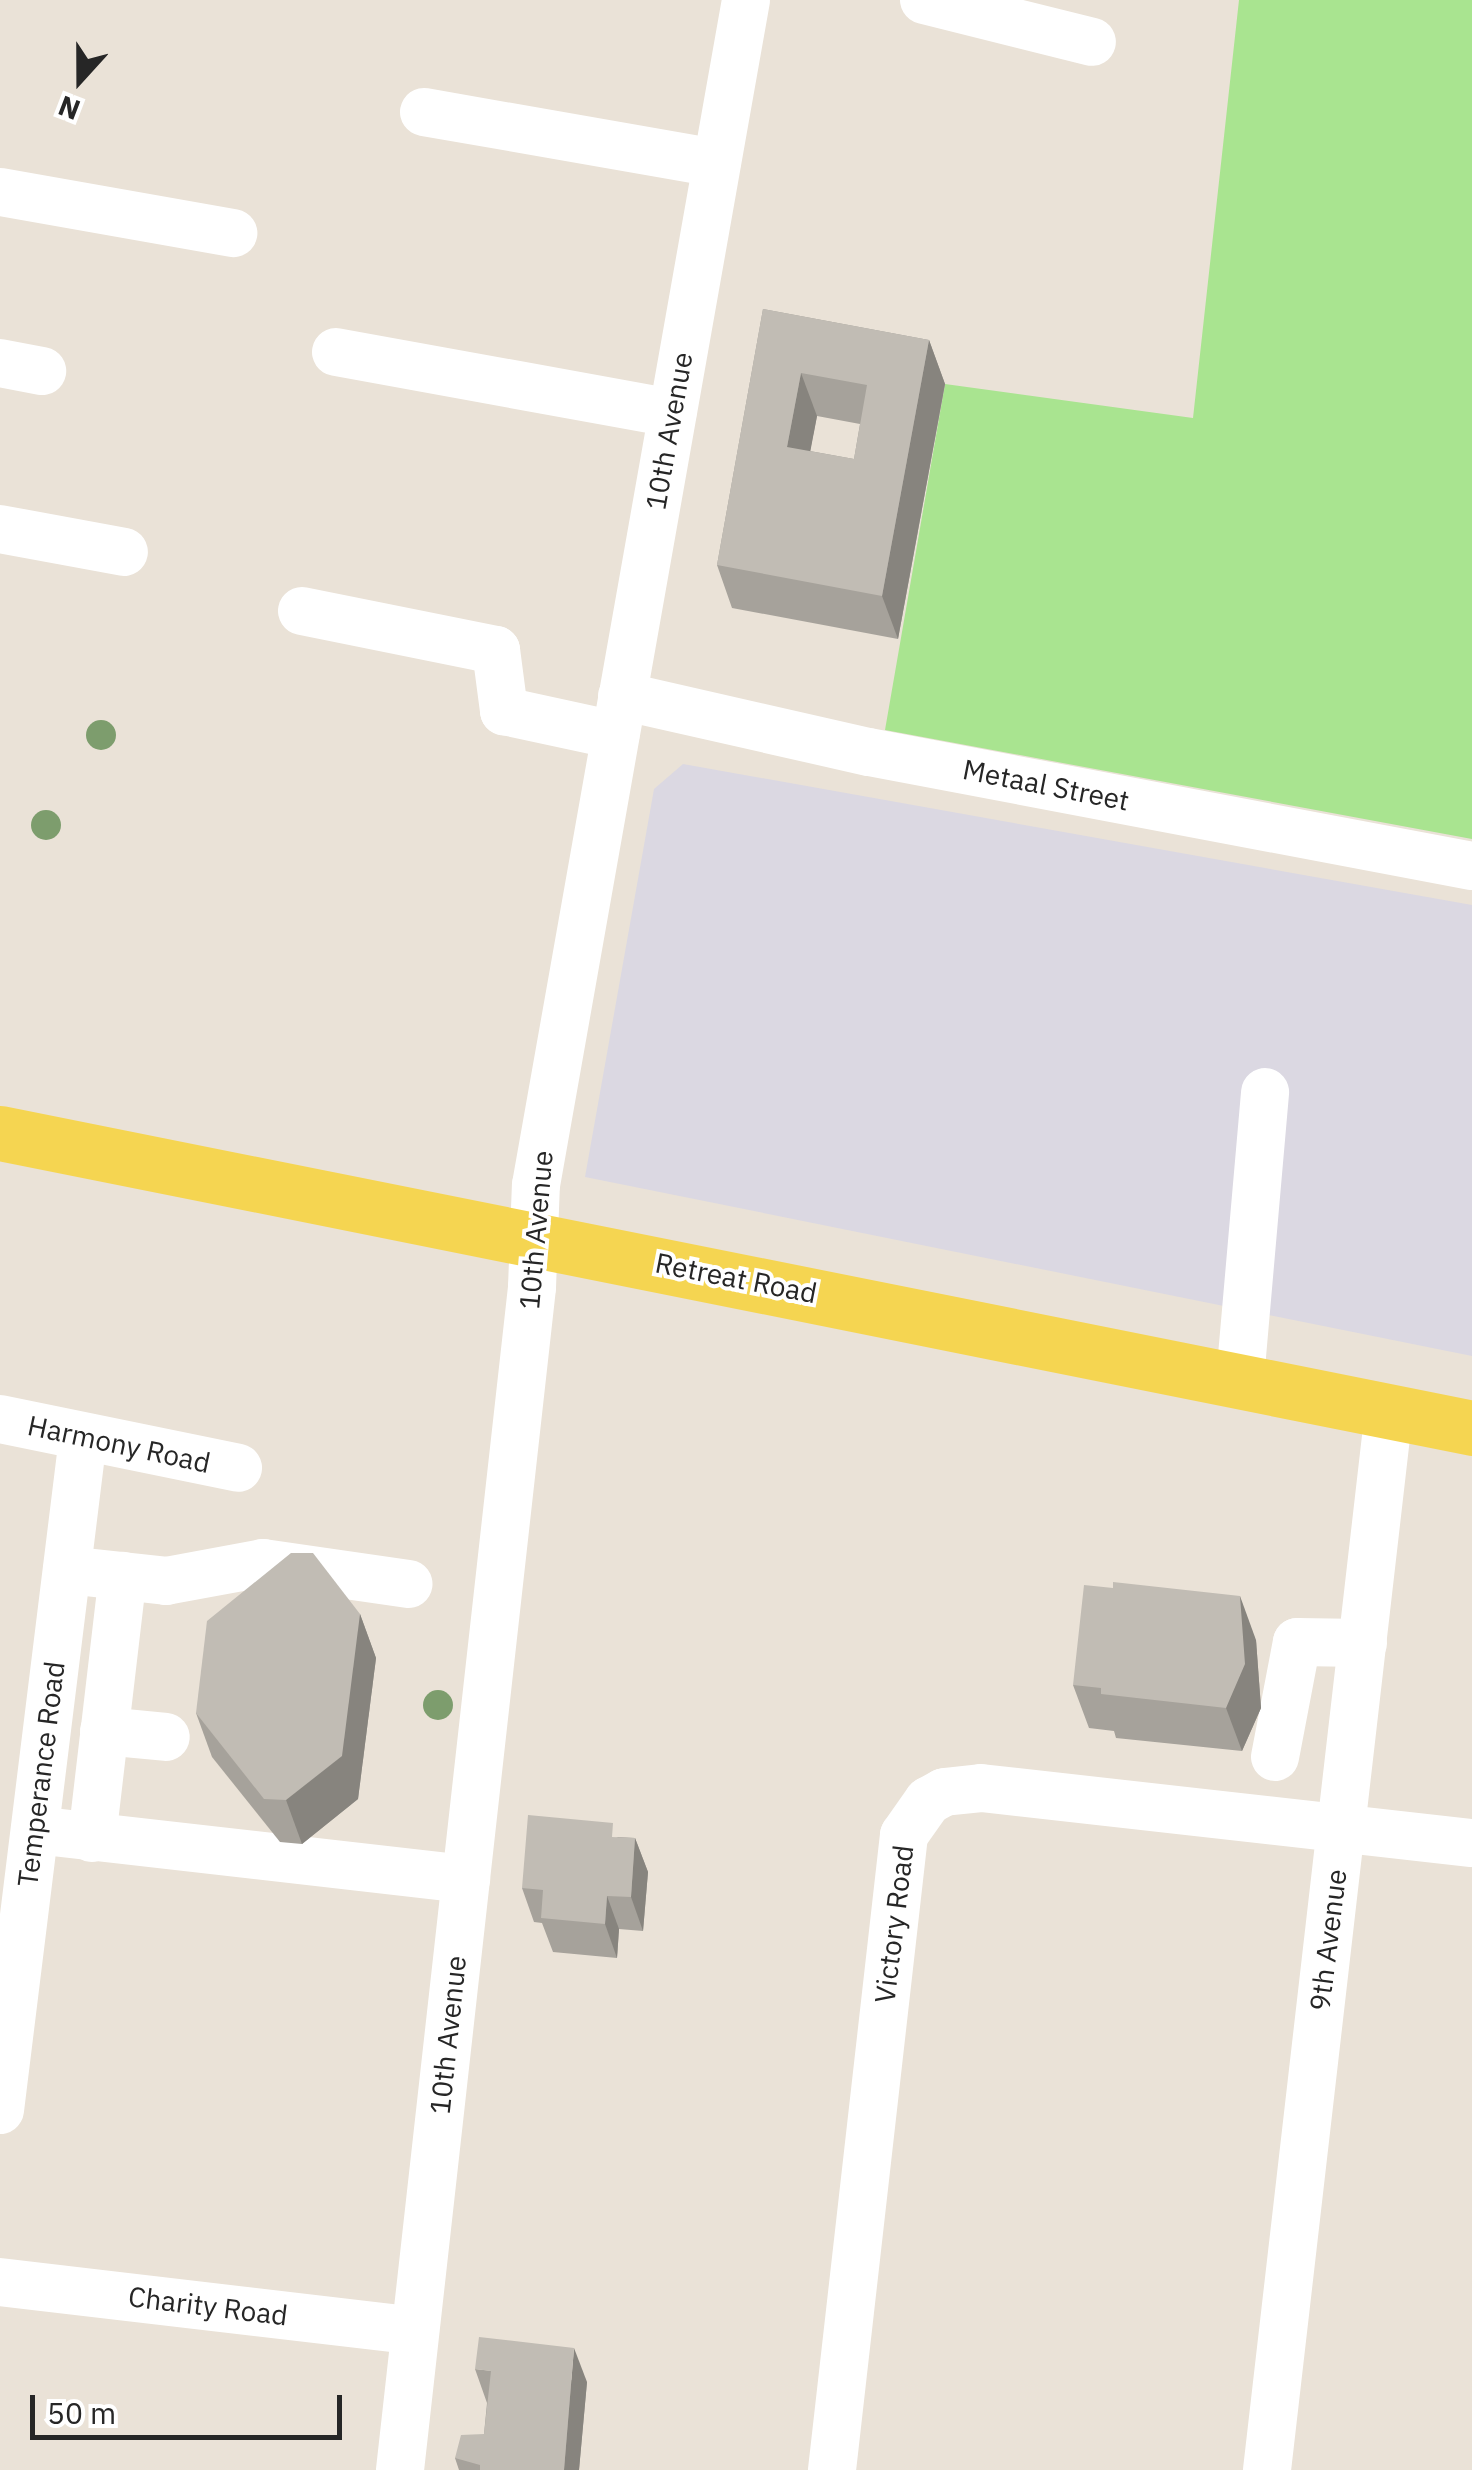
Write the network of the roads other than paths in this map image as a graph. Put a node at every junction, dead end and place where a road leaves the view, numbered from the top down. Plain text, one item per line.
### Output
1 (746, 0) edge
2 (924, 0) edge
3 (1092, 42) dead end
4 (424, 112) dead end
5 (717, 162) junction
6 (0, 192) edge
7 (233, 233) dead end
8 (336, 352) dead end
9 (673, 413) junction
10 (0, 529) edge
11 (124, 552) dead end
12 (302, 611) dead end
13 (618, 715) junction
14 (1472, 866) edge
15 (1266, 1092) dead end
16 (0, 1133) edge
17 (534, 1237) junction
18 (1240, 1379) junction
19 (1389, 1411) junction
20 (0, 1419) edge
21 (1472, 1428) edge
22 (83, 1438) junction
23 (238, 1468) dead end
24 (66, 1570) junction
25 (124, 1576) junction
26 (408, 1584) dead end
27 (1364, 1643) junction
28 (52, 1684) junction
29 (107, 1711) junction
30 (166, 1737) dead end
31 (1276, 1756) dead end
32 (1340, 1828) junction
33 (34, 1830) junction
34 (92, 1838) junction
35 (1472, 1843) edge
36 (466, 1879) junction
37 (0, 2110) edge
38 (0, 2282) edge
39 (416, 2331) junction
40 (400, 2470) edge
41 (832, 2470) edge
42 (1267, 2470) edge

1 - 5 street, 10th Avenue
2 - 3 street
4 - 5 street
5 - 9 street, 10th Avenue
6 - 7 street
8 - 9 street
9 - 13 street, 10th Avenue
10 - 11 street
12 - 13 street, Metaal Street
13 - 14 street, Metaal Street
13 - 17 street, 10th Avenue
15 - 18 street
16 - 17 main road, Retreat Road
17 - 18 main road, Retreat Road
17 - 36 street, 10th Avenue
18 - 19 main road, Retreat Road
19 - 21 main road, Retreat Road
19 - 27 street, 9th Avenue
20 - 22 street, Harmony Road
22 - 23 street, Harmony Road
22 - 24 street, Temperance Road
24 - 25 street
24 - 28 street, Temperance Road
25 - 26 street
25 - 29 street
27 - 31 street
27 - 32 street, 9th Avenue
28 - 29 street
28 - 33 street, Temperance Road
29 - 30 street
29 - 34 street
32 - 35 street, Victory Road
32 - 41 street, Victory Road
32 - 42 street, 9th Avenue
33 - 34 street
33 - 37 street, Temperance Road
34 - 36 street
36 - 39 street, 10th Avenue
38 - 39 street, Charity Road
39 - 40 street, 10th Avenue

